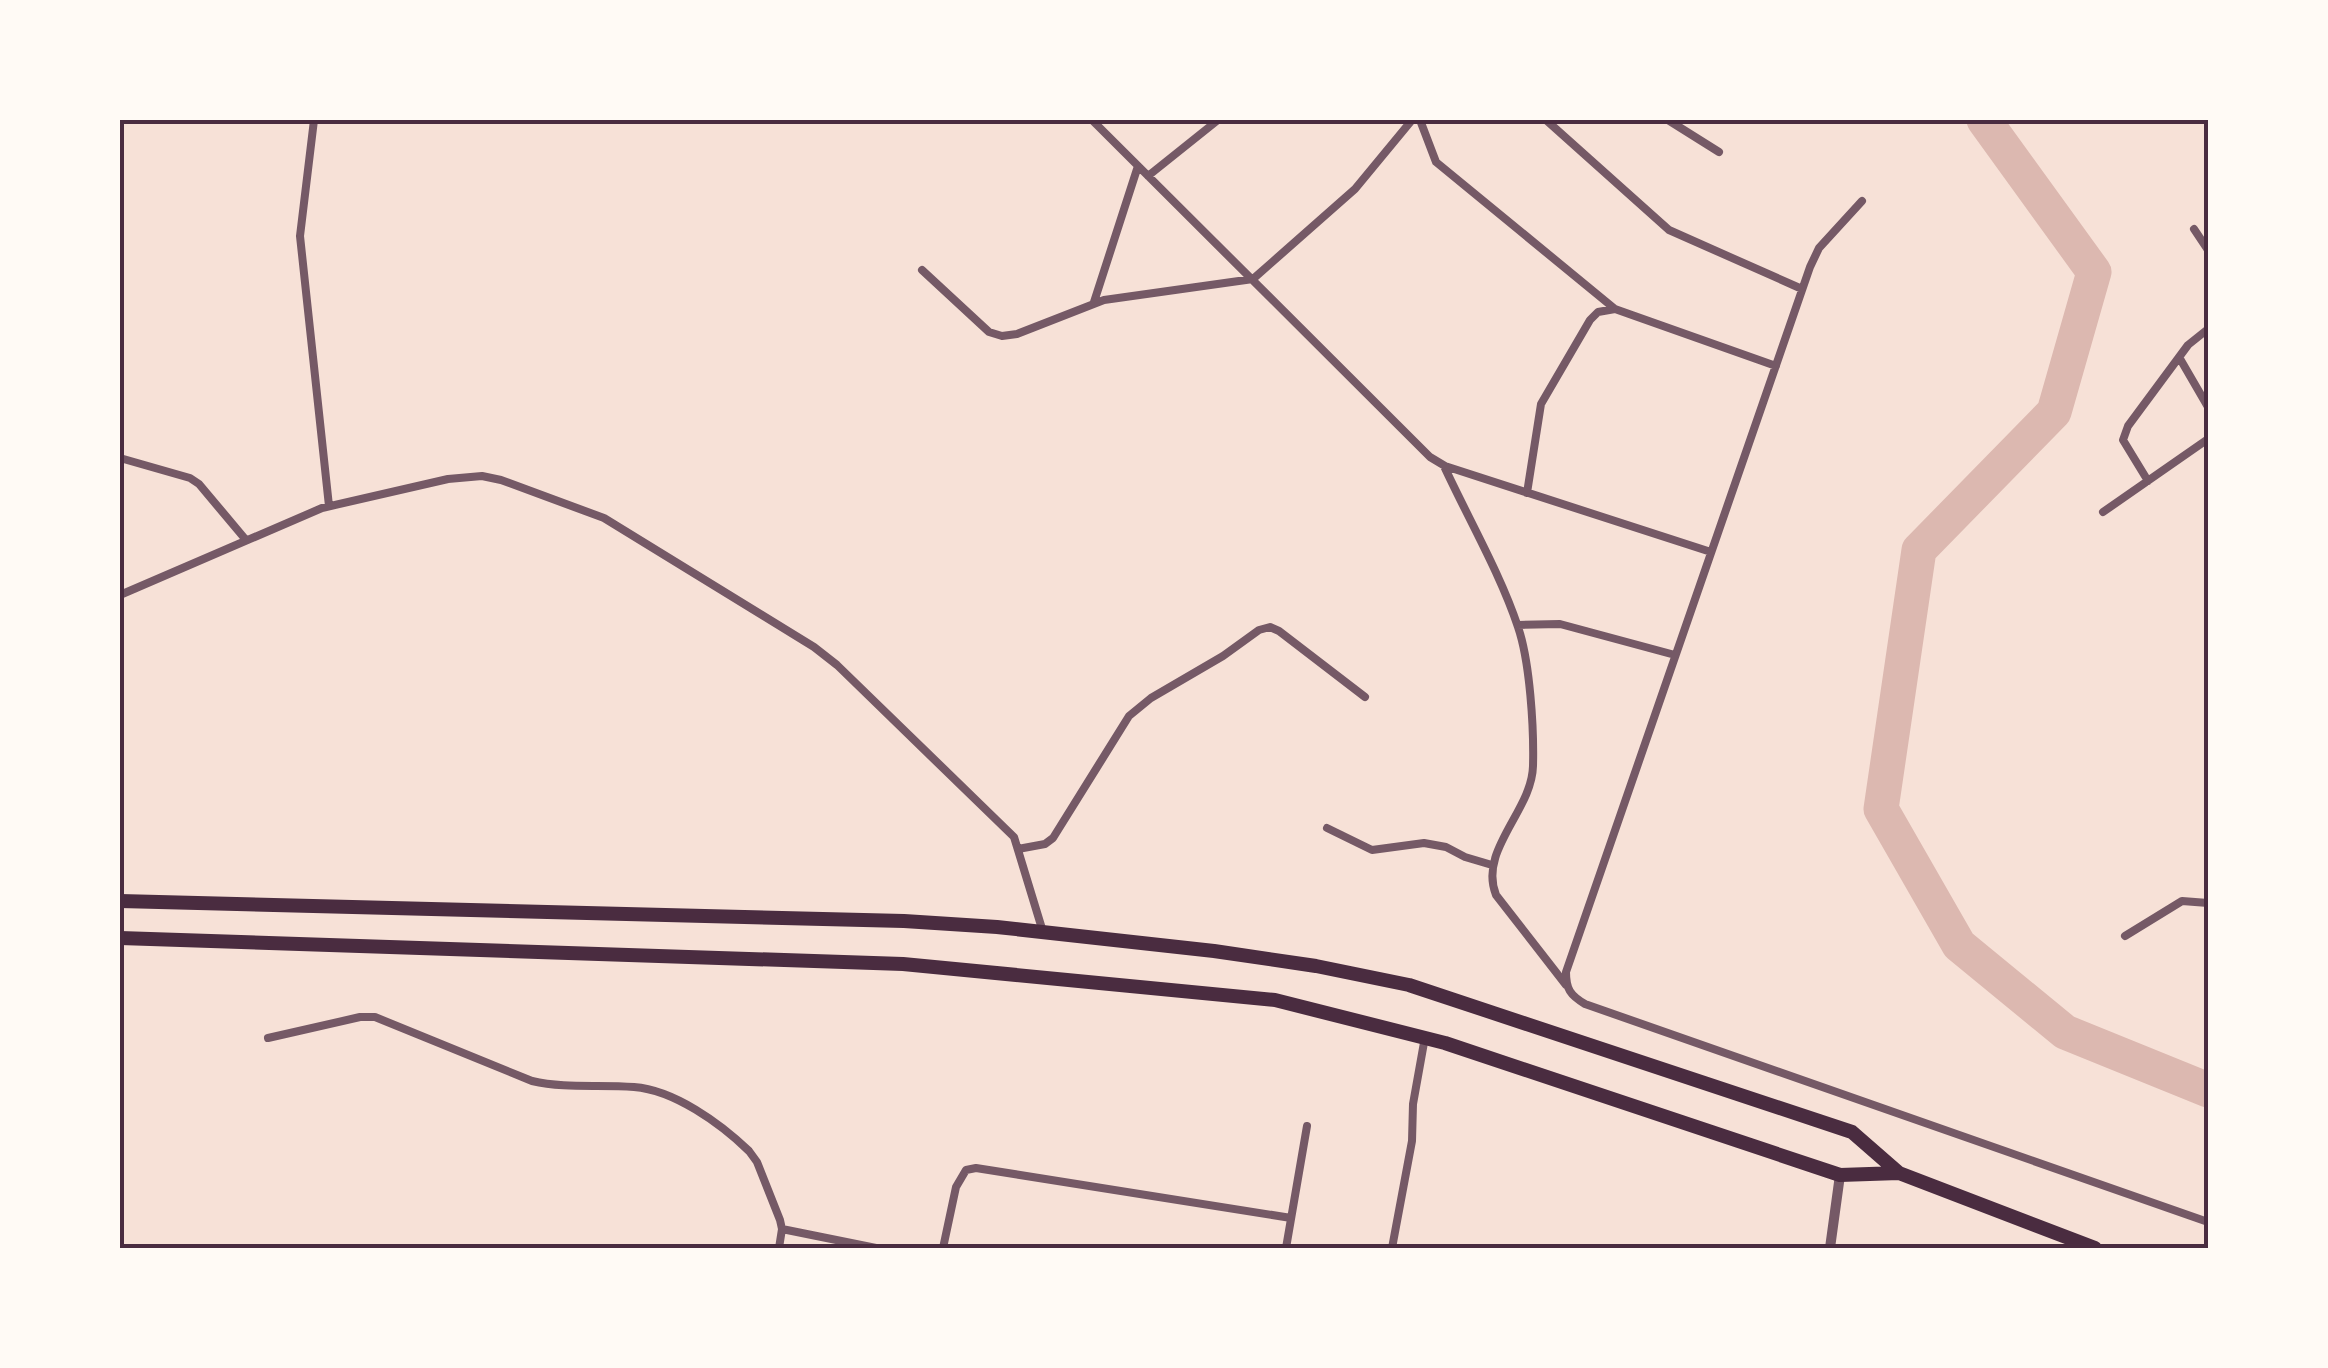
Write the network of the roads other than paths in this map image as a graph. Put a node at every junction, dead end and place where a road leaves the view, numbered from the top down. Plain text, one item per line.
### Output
1 (314, 120) edge
2 (1092, 120) edge
3 (1218, 120) edge
4 (1416, 120) edge
5 (1546, 120) edge
6 (1668, 120) edge
7 (1719, 152) dead end
8 (1138, 166) junction
9 (1148, 176) junction
10 (1862, 201) dead end
11 (2194, 229) dead end
12 (2208, 250) edge
13 (922, 270) dead end
14 (1252, 279) junction
15 (1802, 290) junction
16 (1094, 302) junction
17 (1615, 309) junction
18 (2208, 329) edge
19 (2180, 357) junction
20 (1776, 366) junction
21 (2208, 407) edge
22 (2208, 439) edge
23 (120, 458) edge
24 (1444, 466) junction
25 (2148, 481) junction
26 (1527, 493) junction
27 (329, 506) junction
28 (2103, 512) dead end
29 (246, 540) junction
30 (1711, 552) junction
31 (120, 596) edge
32 (1518, 625) junction
33 (1676, 655) junction
34 (1365, 697) dead end
35 (1327, 828) dead end
36 (1018, 849) junction
37 (1492, 865) junction
38 (120, 901) edge
39 (2208, 904) edge
40 (1043, 932) junction
41 (2125, 936) dead end
42 (120, 938) edge
43 (1566, 984) junction
44 (1425, 1037) junction
45 (268, 1038) dead end
46 (1307, 1126) dead end
47 (1899, 1172) junction
48 (1840, 1174) junction
49 (1291, 1218) junction
50 (2208, 1222) edge
51 (782, 1228) junction
52 (779, 1248) edge
53 (876, 1248) edge
54 (942, 1248) edge
55 (1286, 1248) edge
56 (1392, 1248) edge
57 (1830, 1248) edge
58 (2095, 1248) edge

1 - 27 street
2 - 8 street
3 - 9 street
4 - 14 street
4 - 17 street
5 - 15 street
6 - 7 street
8 - 9 street
8 - 16 street
9 - 14 street
10 - 15 street
11 - 12 street
13 - 16 street
14 - 16 street
14 - 24 street
15 - 20 street
17 - 20 street
17 - 26 street
18 - 19 street
19 - 21 street
19 - 25 street
20 - 30 street
22 - 25 street
23 - 29 street
24 - 26 street
24 - 32 street
25 - 28 street
26 - 30 street
27 - 29 street
27 - 36 street
29 - 31 street
30 - 33 street
32 - 33 street
32 - 37 street
33 - 43 street
34 - 36 street
35 - 37 street
36 - 40 street
37 - 43 street
38 - 40 highway
39 - 41 street
40 - 47 highway
42 - 44 highway
43 - 50 street
44 - 48 highway
44 - 56 street
45 - 51 street
46 - 49 street
47 - 48 highway
47 - 58 highway
48 - 57 street
49 - 54 street
49 - 55 street
51 - 52 street
51 - 53 street

